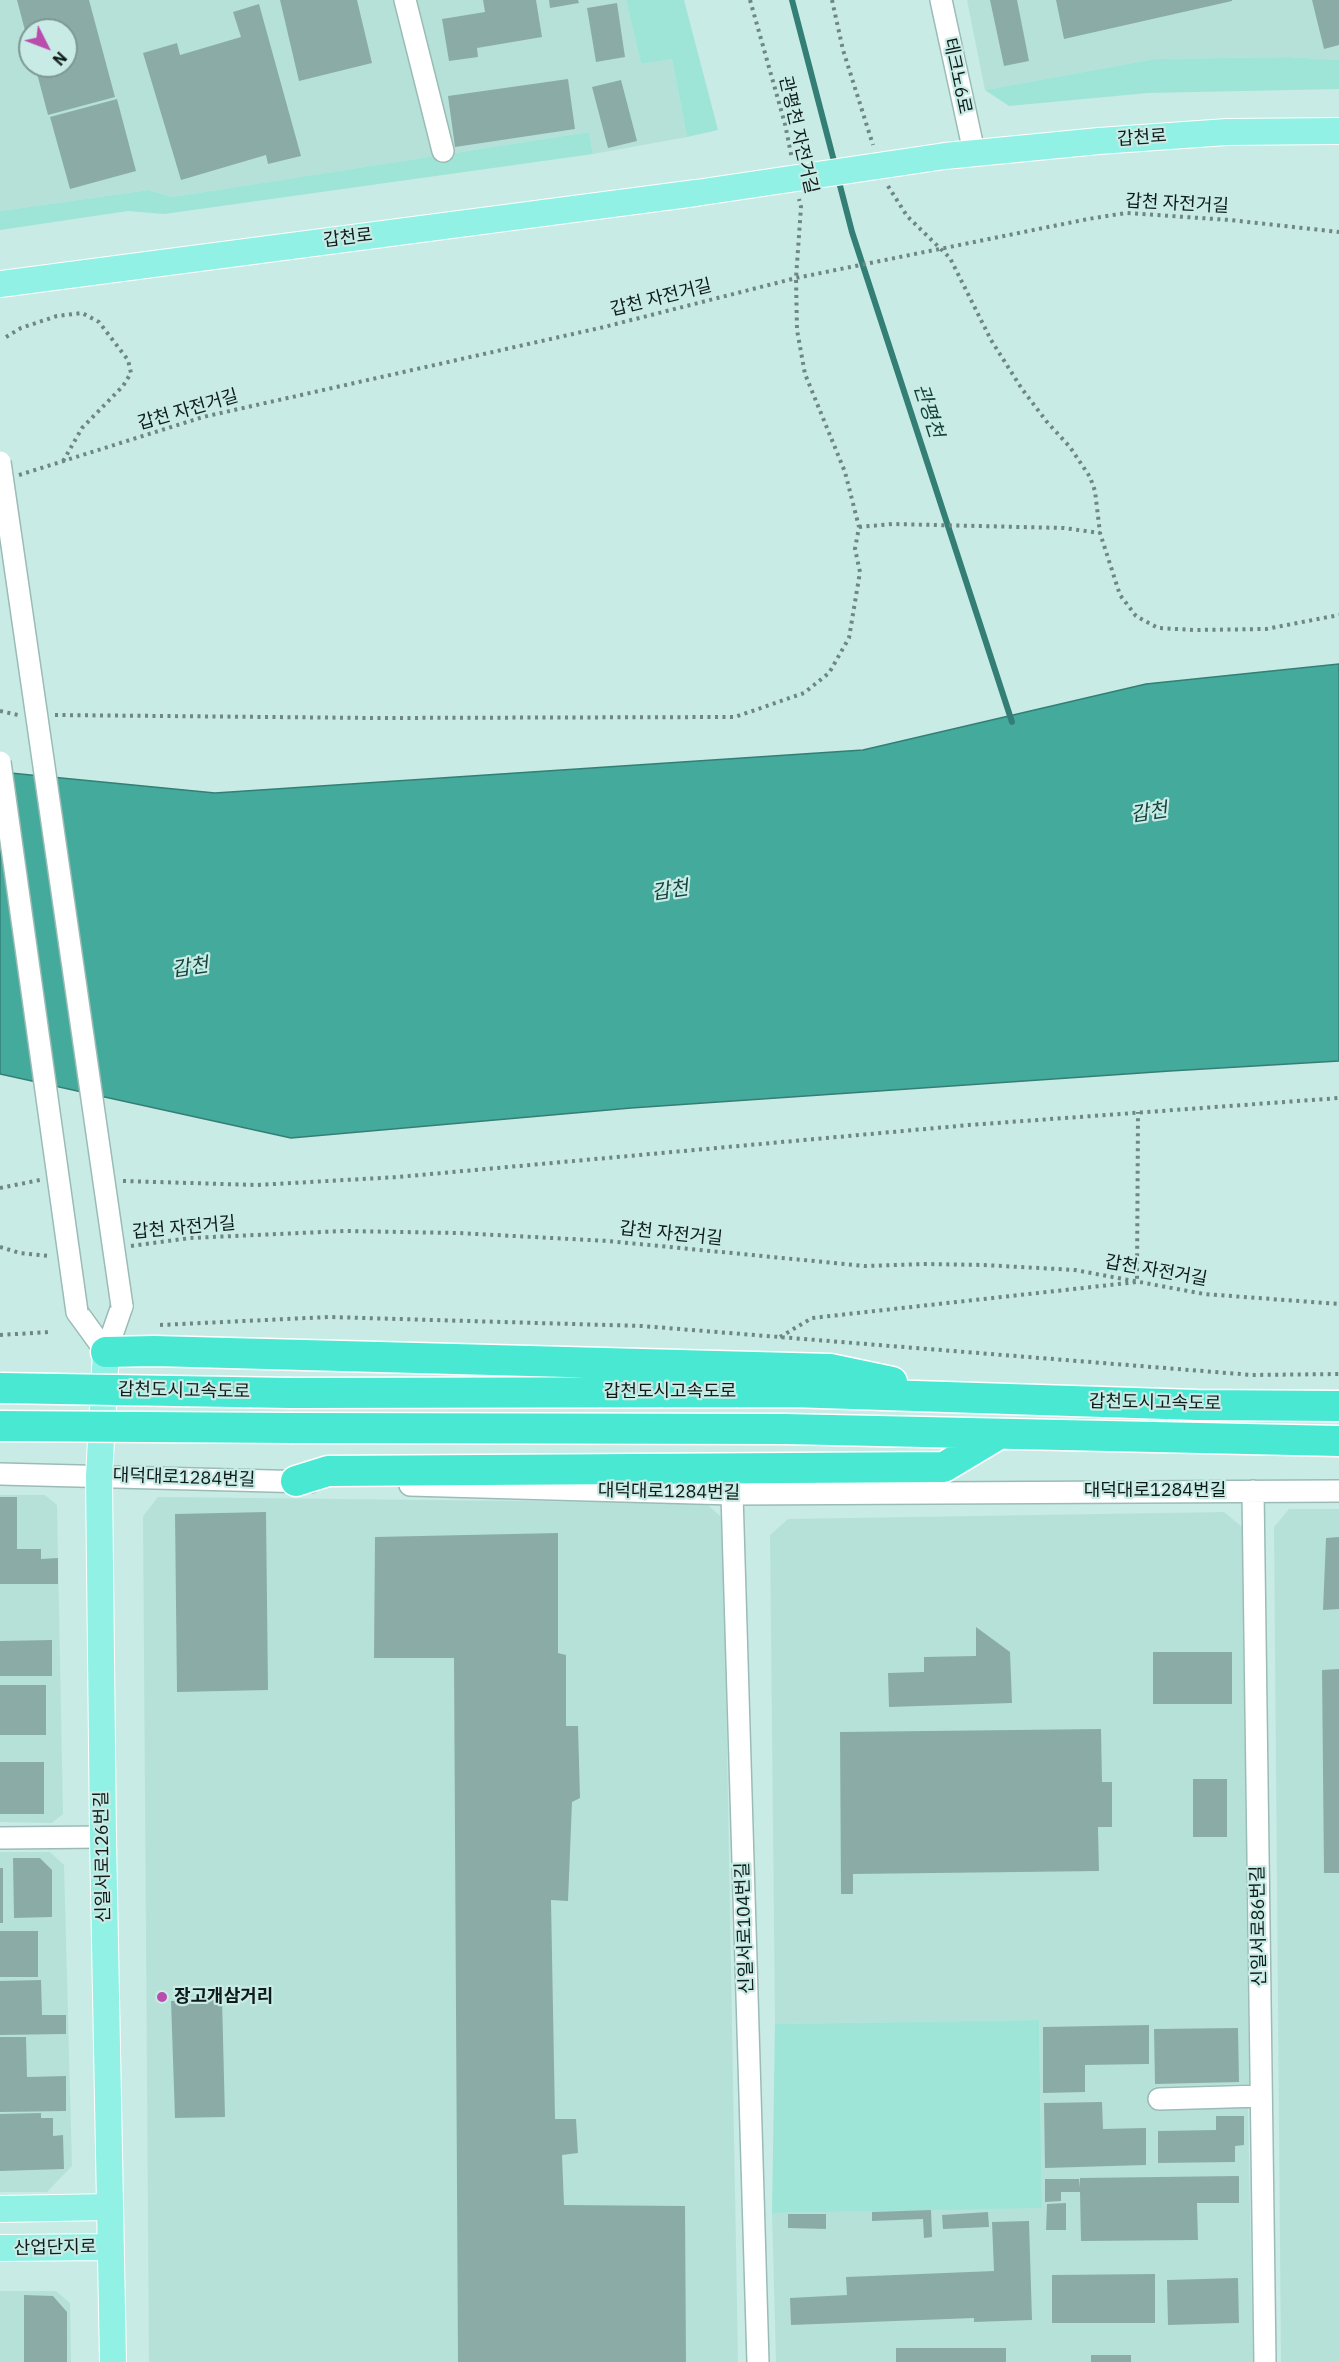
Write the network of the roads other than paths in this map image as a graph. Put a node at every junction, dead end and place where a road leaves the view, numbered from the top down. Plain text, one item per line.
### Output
1 (405, 0) edge
2 (941, 0) edge
3 (1339, 131) edge
4 (443, 150) dead end
5 (974, 152) junction
6 (0, 284) edge
7 (8, 469) edge
8 (0, 762) edge
9 (106, 1352) junction
10 (0, 1388) edge
11 (969, 1398) junction
12 (1339, 1406) edge
13 (0, 1426) edge
14 (999, 1434) junction
15 (1339, 1441) edge
16 (0, 1473) edge
17 (99, 1476) junction
18 (296, 1481) junction
19 (1253, 1491) junction
20 (1339, 1491) edge
21 (732, 1494) junction
22 (0, 1838) edge
23 (103, 1838) junction
24 (1262, 2096) junction
25 (1159, 2099) dead end
26 (109, 2207) junction
27 (0, 2209) edge
28 (111, 2247) junction
29 (0, 2248) edge
30 (113, 2362) edge
31 (758, 2362) edge
32 (1265, 2362) edge

1 - 4 street
2 - 5 street, 테크노6로
3 - 5 main road, 갑천로
5 - 6 main road, 갑천로, bridge
7 - 9 street, bridge
8 - 9 street, bridge
9 - 11 highway
9 - 17 main road, 신일서로126번길
10 - 11 highway, 갑천도시고속도로, bridge
11 - 12 highway, 갑천도시고속도로
13 - 14 highway, 갑천도시고속도로, bridge
14 - 15 highway, 갑천도시고속도로
14 - 18 highway
16 - 17 street, 대덕대로1284번길
17 - 18 street, 대덕대로1284번길
17 - 23 main road, 신일서로126번길
18 - 21 street, 대덕대로1284번길
19 - 20 street, 대덕대로1284번길
19 - 21 street, 대덕대로1284번길
19 - 24 street, 신일서로86번길
21 - 31 street, 신일서로104번길
22 - 23 street
23 - 26 main road, 신일서로126번길
24 - 25 street
24 - 32 street, 신일서로86번길
26 - 27 main road
26 - 28 main road, 신일서로126번길
28 - 29 main road, 산업단지로
28 - 30 main road, 신일서로126번길

